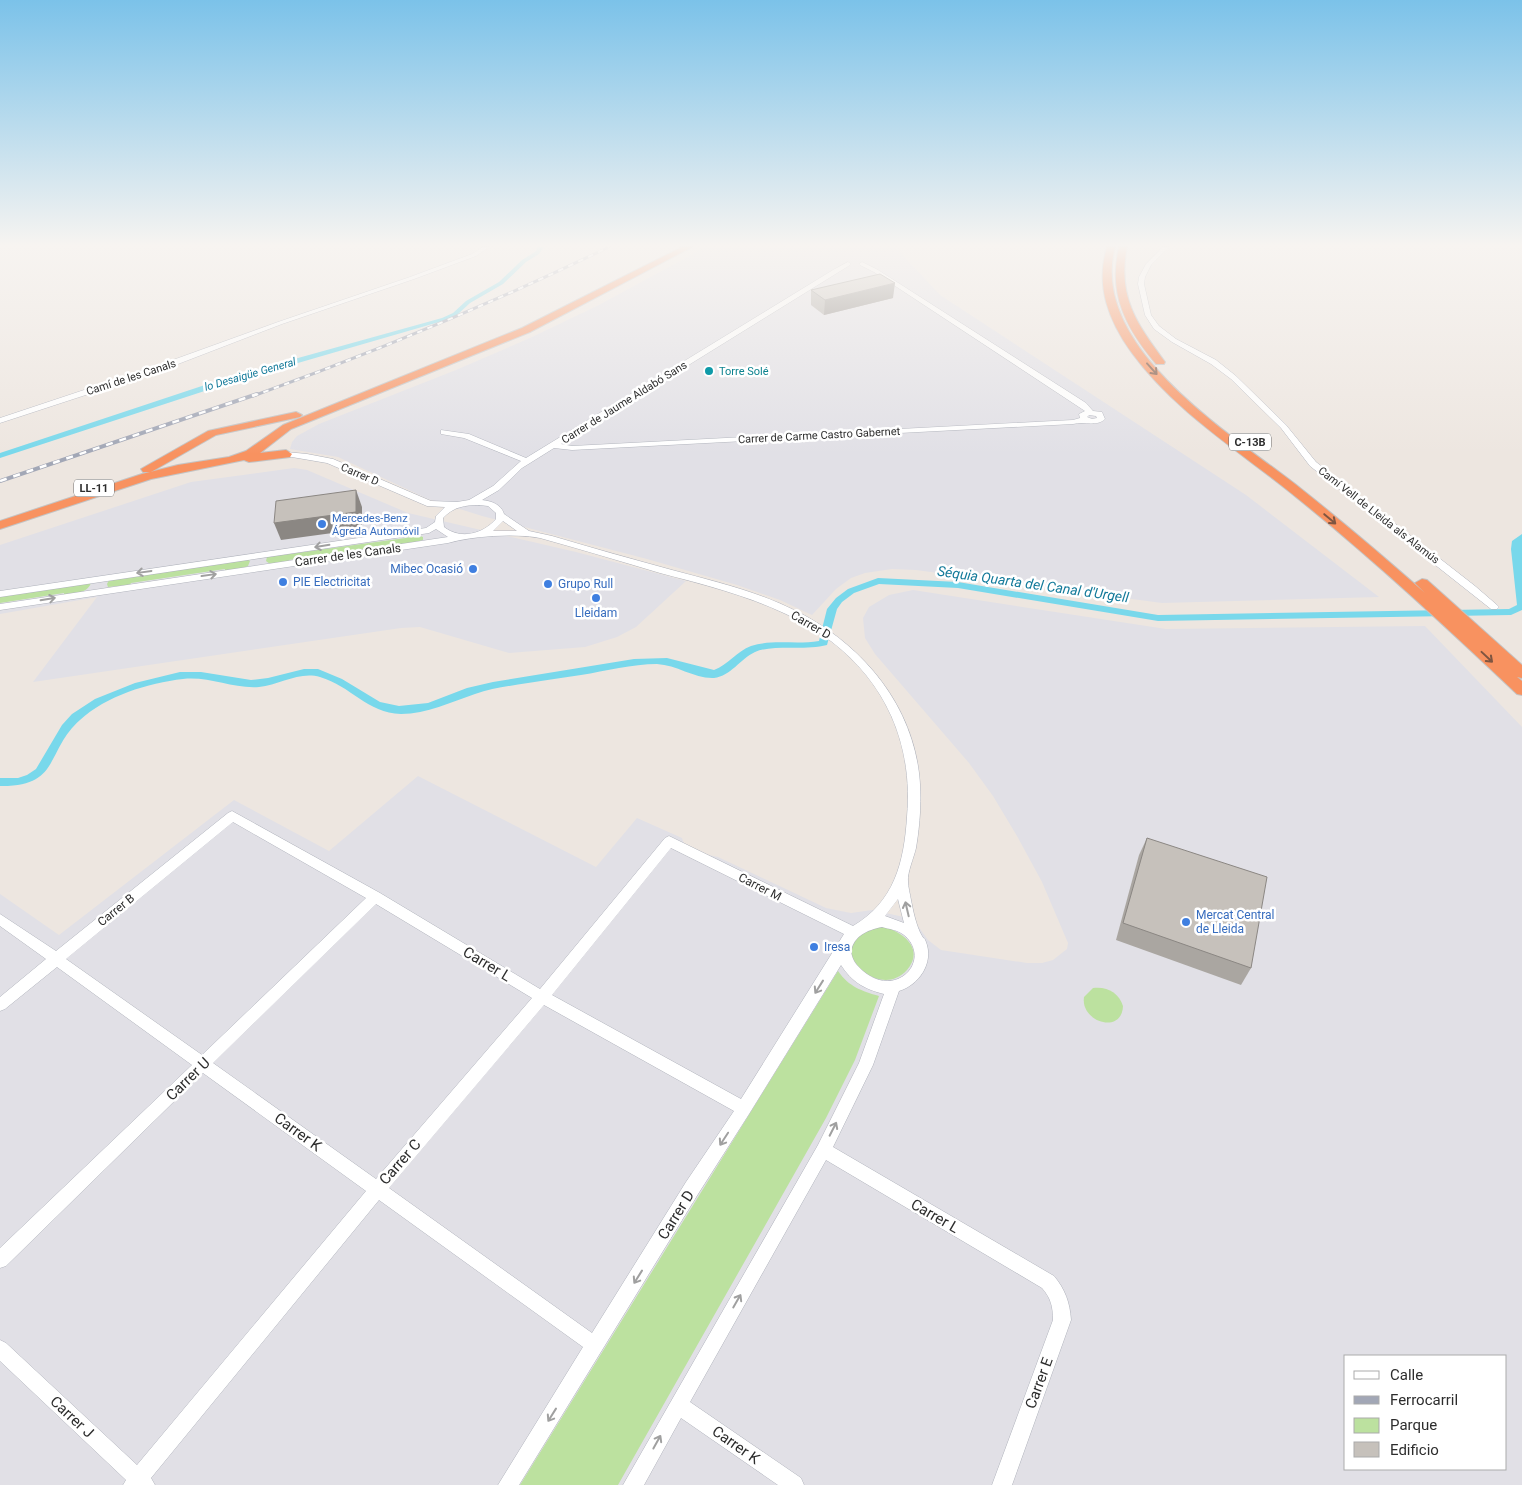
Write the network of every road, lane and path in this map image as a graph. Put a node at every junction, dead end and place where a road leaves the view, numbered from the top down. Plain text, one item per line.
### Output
1 (299, 316) edge
2 (542, 316) edge
3 (552, 316) edge
4 (760, 316) edge
5 (946, 316) edge
6 (1117, 316) edge
7 (1130, 316) edge
8 (1150, 316) edge
9 (1087, 416) joint
10 (0, 421) edge
11 (249, 425) junction
12 (444, 432) dead end
13 (270, 440) junction
14 (552, 445) junction
15 (184, 449) junction
16 (286, 454) junction
17 (235, 459) junction
18 (527, 461) junction
19 (198, 464) junction
20 (496, 488) junction
21 (472, 502) junction
22 (430, 504) junction
23 (457, 505) junction
24 (498, 511) junction
25 (0, 518) edge
26 (440, 520) junction
27 (0, 524) edge
28 (429, 530) junction
29 (481, 534) junction
30 (527, 534) junction
31 (457, 536) junction
32 (438, 542) junction
33 (258, 555) junction
34 (258, 568) junction
35 (100, 578) junction
36 (96, 591) junction
37 (0, 594) edge
38 (0, 607) edge
39 (1494, 607) dead end
40 (1522, 673) edge
41 (1522, 690) edge
42 (232, 816) joint
43 (669, 841) joint
44 (902, 882) junction
45 (375, 897) junction
46 (0, 919) edge
47 (870, 922) junction
48 (914, 936) junction
49 (849, 939) junction
50 (56, 959) junction
51 (893, 987) junction
52 (542, 997) junction
53 (0, 1005) edge
54 (203, 1064) junction
55 (744, 1109) junction
56 (823, 1150) junction
57 (378, 1189) junction
58 (0, 1260) edge
59 (1048, 1282) joint
60 (596, 1345) junction
61 (0, 1349) edge
62 (678, 1405) junction
63 (139, 1483) edge
64 (508, 1485) edge
65 (633, 1485) edge
66 (794, 1485) edge
67 (1002, 1485) edge

1 - 10 street, Camí de les Canals
2 - 11 highway, LL-11
3 - 13 highway, LL-11
4 - 14 street, Carrer de Jaume Aldabó Sans
5 - 9 street, Carrer de Jaume Aldabó Sans
6 -> 41 highway, C-13B
7 - 40 highway, C-13B
8 - 39 street, Camí Vell de Lleida als Alamús
9 - 14 street, Carrer de Carme Castro Gabernet
11 - 13 highway
11 - 15 highway, LL-11
12 - 18 street
13 - 16 highway
13 - 17 highway, LL-11
14 - 18 street, Carrer de Jaume Aldabó Sans
15 - 19 highway
15 - 25 highway, LL-11
16 - 17 highway
16 - 22 street, Carrer D
17 - 19 highway, LL-11
18 - 20 street, Carrer de Jaume Aldabó Sans
19 - 27 highway, LL-11
20 - 21 street, Carrer de Jaume Aldabó Sans
20 - 24 street
21 - 23 street
21 - 24 street
22 - 23 street, Carrer D
22 - 26 street, Carrer D
23 - 26 street, Carrer de les Canals
24 - 29 street
24 - 30 street, Carrer D
26 - 28 street, Carrer de les Canals
26 - 31 street, Carrer D
28 - 32 street
28 -> 33 street, Carrer de les Canals
29 - 30 street, Carrer D
29 - 31 street, Carrer D
30 - 44 street, Carrer D
31 - 32 street, Carrer de les Canals
32 - 34 street, Carrer de les Canals
33 - 34 street
33 -> 35 street, Carrer de les Canals
36 -> 34 street, Carrer de les Canals
35 - 36 street
35 - 37 street, Carrer de les Canals
38 -> 36 street, Carrer de les Canals
42 - 45 street, Carrer L
42 - 50 street, Carrer B
43 - 49 street, Carrer M
43 - 52 street, Carrer C
44 - 47 street, Carrer D
48 -> 44 street, Carrer D
45 - 52 street, Carrer L
45 - 54 street, Carrer U
46 - 50 street, Carrer K
47 - 48 street
47 - 49 street
48 - 51 street
49 - 51 street
49 -> 55 street, Carrer D
50 - 53 street, Carrer B
50 - 54 street, Carrer K
56 -> 51 street
52 - 55 street, Carrer L
52 - 57 street, Carrer C
54 - 57 street, Carrer K
54 - 58 street, Carrer U
55 -> 60 street, Carrer D
56 - 59 street, Carrer L
62 -> 56 street
57 - 60 street, Carrer K
57 - 63 street, Carrer C
59 - 67 street, Carrer E
60 -> 64 street, Carrer D
61 - 63 street, Carrer J
65 -> 62 street
62 - 66 street, Carrer K

